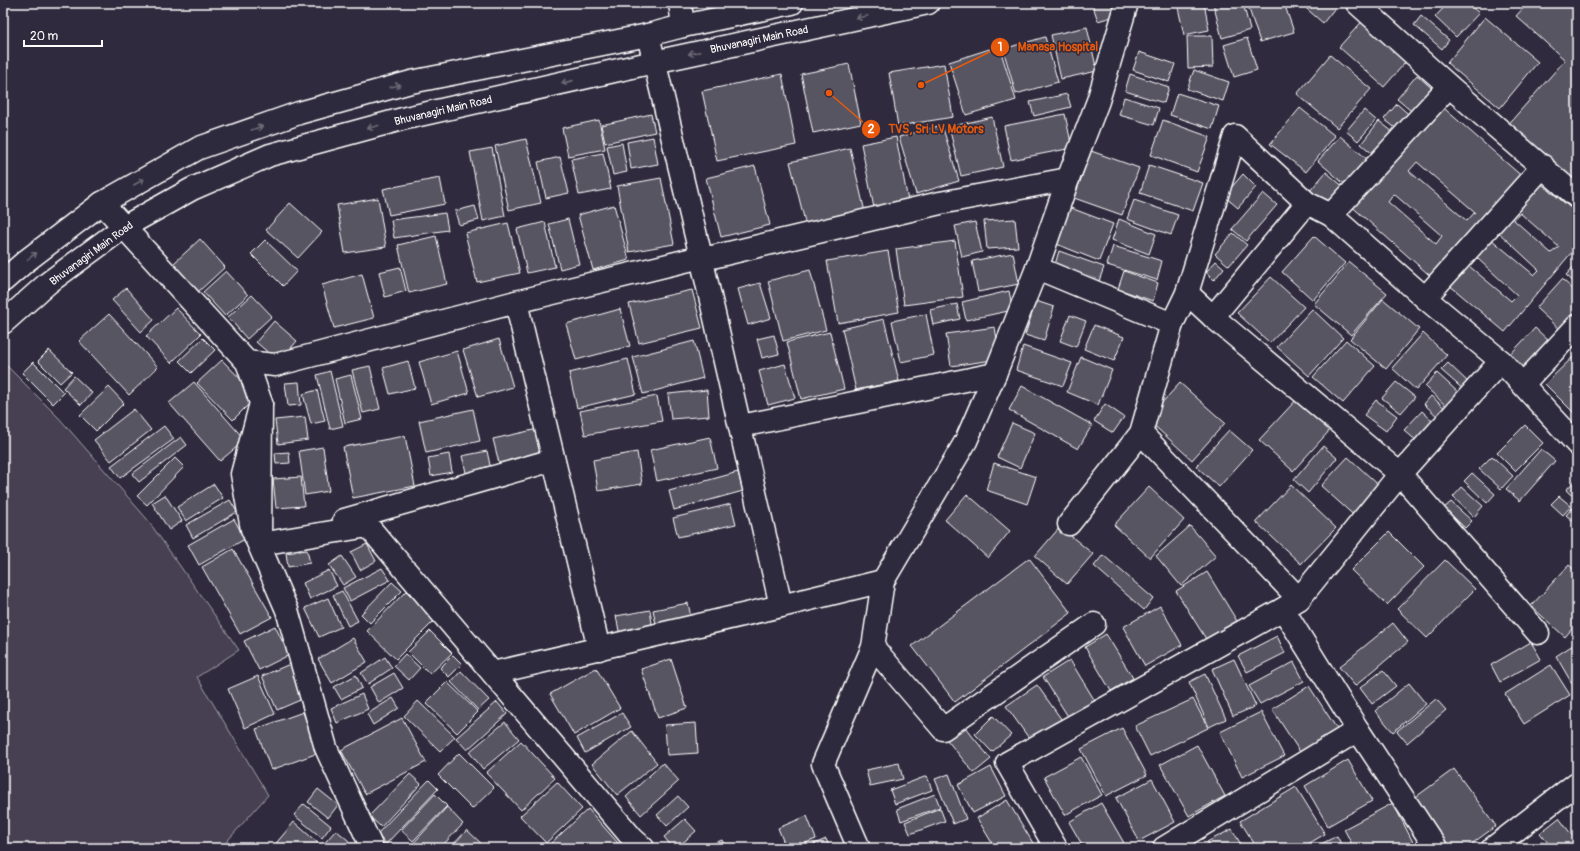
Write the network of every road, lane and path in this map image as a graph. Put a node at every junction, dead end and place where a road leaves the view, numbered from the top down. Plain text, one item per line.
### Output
1 (680, 3) edge
2 (792, 3) edge
3 (928, 3) edge
4 (1127, 3) edge
5 (1357, 3) edge
6 (683, 26) junction
7 (648, 35) junction
8 (654, 62) junction
9 (1449, 86) junction
10 (1543, 166) junction
11 (1068, 179) junction
12 (1577, 197) edge
13 (102, 203) junction
14 (1307, 203) junction
15 (1330, 215) junction
16 (124, 227) junction
17 (701, 257) junction
18 (1037, 268) junction
19 (3, 281) edge
20 (1187, 294) junction
21 (1425, 298) junction
22 (516, 302) junction
23 (1213, 317) junction
24 (3, 323) edge
25 (1172, 324) junction
26 (1577, 326) edge
27 (247, 362) junction
28 (1501, 362) junction
29 (995, 374) junction
30 (1523, 384) junction
31 (741, 426) junction
32 (1141, 433) junction
33 (1577, 444) edge
34 (553, 460) junction
35 (1400, 474) junction
36 (1069, 524) dead end
37 (256, 537) junction
38 (883, 581) junction
39 (1291, 604) junction
40 (781, 606) junction
41 (1094, 624) dead end
42 (1538, 633) dead end
43 (873, 647) junction
44 (599, 649) junction
45 (493, 673) junction
46 (1358, 730) junction
47 (1577, 783) edge
48 (372, 848) edge
49 (643, 848) edge
50 (857, 848) edge
51 (1056, 848) edge
52 (1164, 848) edge
53 (1436, 848) edge
54 (1493, 848) edge

1 - 6 street
2 - 6 street
3 -> 8 street, Bhuvanagiri Main Road
4 - 11 street
5 - 9 street
6 - 7 street
7 - 8 street
13 -> 7 street
8 -> 16 street, Bhuvanagiri Main Road
8 - 17 street
9 - 10 street
9 - 15 street
10 - 12 street
10 - 21 street
11 - 17 street
11 - 18 street
13 - 16 street
19 -> 13 street
14 - 15 street
14 - 20 street
14 - 23 street
15 - 21 street
16 - 24 street, Bhuvanagiri Main Road
16 - 27 street
17 - 22 street
17 - 31 street
18 - 25 street
18 - 29 street
20 - 23 street
20 - 25 street
21 - 28 street
22 - 27 street
22 - 34 street
23 - 35 street
25 - 32 street
26 - 30 street
27 - 37 street
28 - 30 street
28 - 35 street
29 - 31 street
29 - 38 street
30 - 33 street
31 - 40 street
32 - 36 street
32 - 39 street
34 - 37 street
34 - 44 street
35 - 39 street
35 - 42 street
37 - 45 street
37 - 48 street
38 - 40 street
38 - 43 street
39 - 46 street
39 - 51 street
40 - 44 street
41 - 43 street
43 - 50 street
44 - 45 street
45 - 49 street
46 - 52 street
46 - 53 street
47 - 54 street

